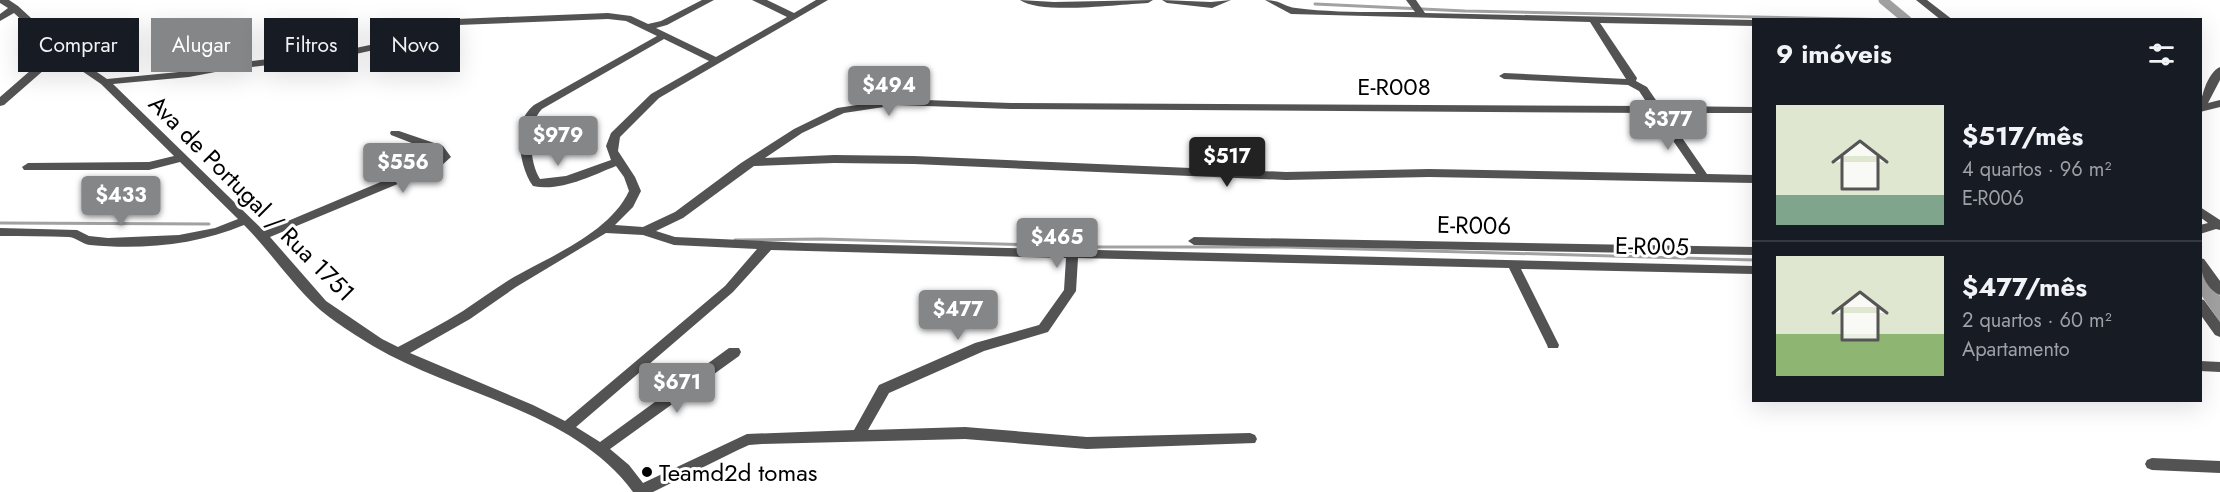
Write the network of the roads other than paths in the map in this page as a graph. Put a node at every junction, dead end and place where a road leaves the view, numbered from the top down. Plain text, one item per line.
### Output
1 (2, 0) edge
2 (709, 0) edge
3 (757, 0) edge
4 (823, 0) edge
5 (1025, 0) edge
6 (1148, 0) edge
7 (1167, 0) edge
8 (1226, 0) edge
9 (1270, 0) edge
10 (1411, 0) edge
11 (1921, 0) edge
12 (15, 8) junction
13 (794, 16) junction
14 (1422, 16) junction
15 (0, 18) edge
16 (26, 18) edge
17 (1593, 18) junction
18 (1945, 18) edge
19 (1752, 22) edge
20 (658, 29) junction
21 (715, 60) junction
22 (2220, 70) edge
23 (35, 72) edge
24 (91, 72) edge
25 (1504, 76) dead end
26 (105, 82) junction
27 (1630, 82) junction
28 (0, 103) edge
29 (2220, 103) edge
30 (2202, 107) edge
31 (1657, 108) junction
32 (2202, 109) edge
33 (1752, 110) edge
34 (395, 133) dead end
35 (183, 157) junction
36 (616, 162) junction
37 (751, 162) junction
38 (28, 167) dead end
39 (1704, 178) junction
40 (1752, 179) edge
41 (2202, 213) edge
42 (246, 220) junction
43 (2218, 225) edge
44 (603, 229) junction
45 (2202, 229) edge
46 (644, 231) junction
47 (0, 232) edge
48 (262, 236) junction
49 (1194, 241) dead end
50 (767, 246) junction
51 (1752, 251) edge
52 (1072, 255) junction
53 (1513, 264) junction
54 (2202, 265) edge
55 (1752, 270) edge
56 (2220, 290) edge
57 (2202, 306) edge
58 (2220, 332) edge
59 (1553, 345) dead end
60 (734, 352) dead end
61 (398, 353) junction
62 (2202, 366) edge
63 (2220, 367) edge
64 (566, 428) junction
65 (859, 435) junction
66 (1250, 439) dead end
67 (600, 449) junction
68 (2152, 464) dead end
69 (2220, 467) edge
70 (641, 492) edge

1 - 12 street, Ava de Portugal / Rua 1751
2 - 20 street
3 - 13 street
4 - 13 street
5 - 6 street
7 - 8 street
9 - 14 street
10 - 14 street
11 - 18 street
12 - 15 street
12 - 16 street, Ava de Portugal / Rua 1751
13 - 21 street
14 - 17 street
17 - 19 street
17 - 27 street
20 - 21 street
20 - 26 street
20 - 36 street
21 - 36 street
22 - 30 street
23 - 28 street
24 - 26 street, Ava de Portugal / Rua 1751
25 - 27 street
26 - 35 street, Ava de Portugal / Rua 1751
27 - 31 street
29 - 32 street
31 - 33 street, E-R008
31 - 37 street, E-R008
31 - 39 street
34 - 48 street
35 - 38 street
35 - 42 street, Ava de Portugal / Rua 1751
36 - 44 street
37 - 39 street
37 - 46 street, E-R008
39 - 40 street
41 - 43 street
42 - 47 street
42 - 48 street, Ava de Portugal / Rua 1751
43 - 45 street
44 - 46 street
44 - 61 street
46 - 50 street, E-R005
48 - 61 street, Ava de Portugal / Rua 1751
49 - 51 street, E-R006
50 - 52 street, E-R005
50 - 64 street
52 - 53 street, E-R005
52 - 65 street
53 - 55 street, E-R005
53 - 59 street
54 - 56 street
57 - 58 street
60 - 67 street
61 - 64 street, Ava de Portugal / Rua 1751
62 - 63 street
64 - 67 street, Ava de Portugal / Rua 1751
65 - 66 street
65 - 70 street
67 - 70 street, Ava de Portugal / Rua 1751
68 - 69 street

